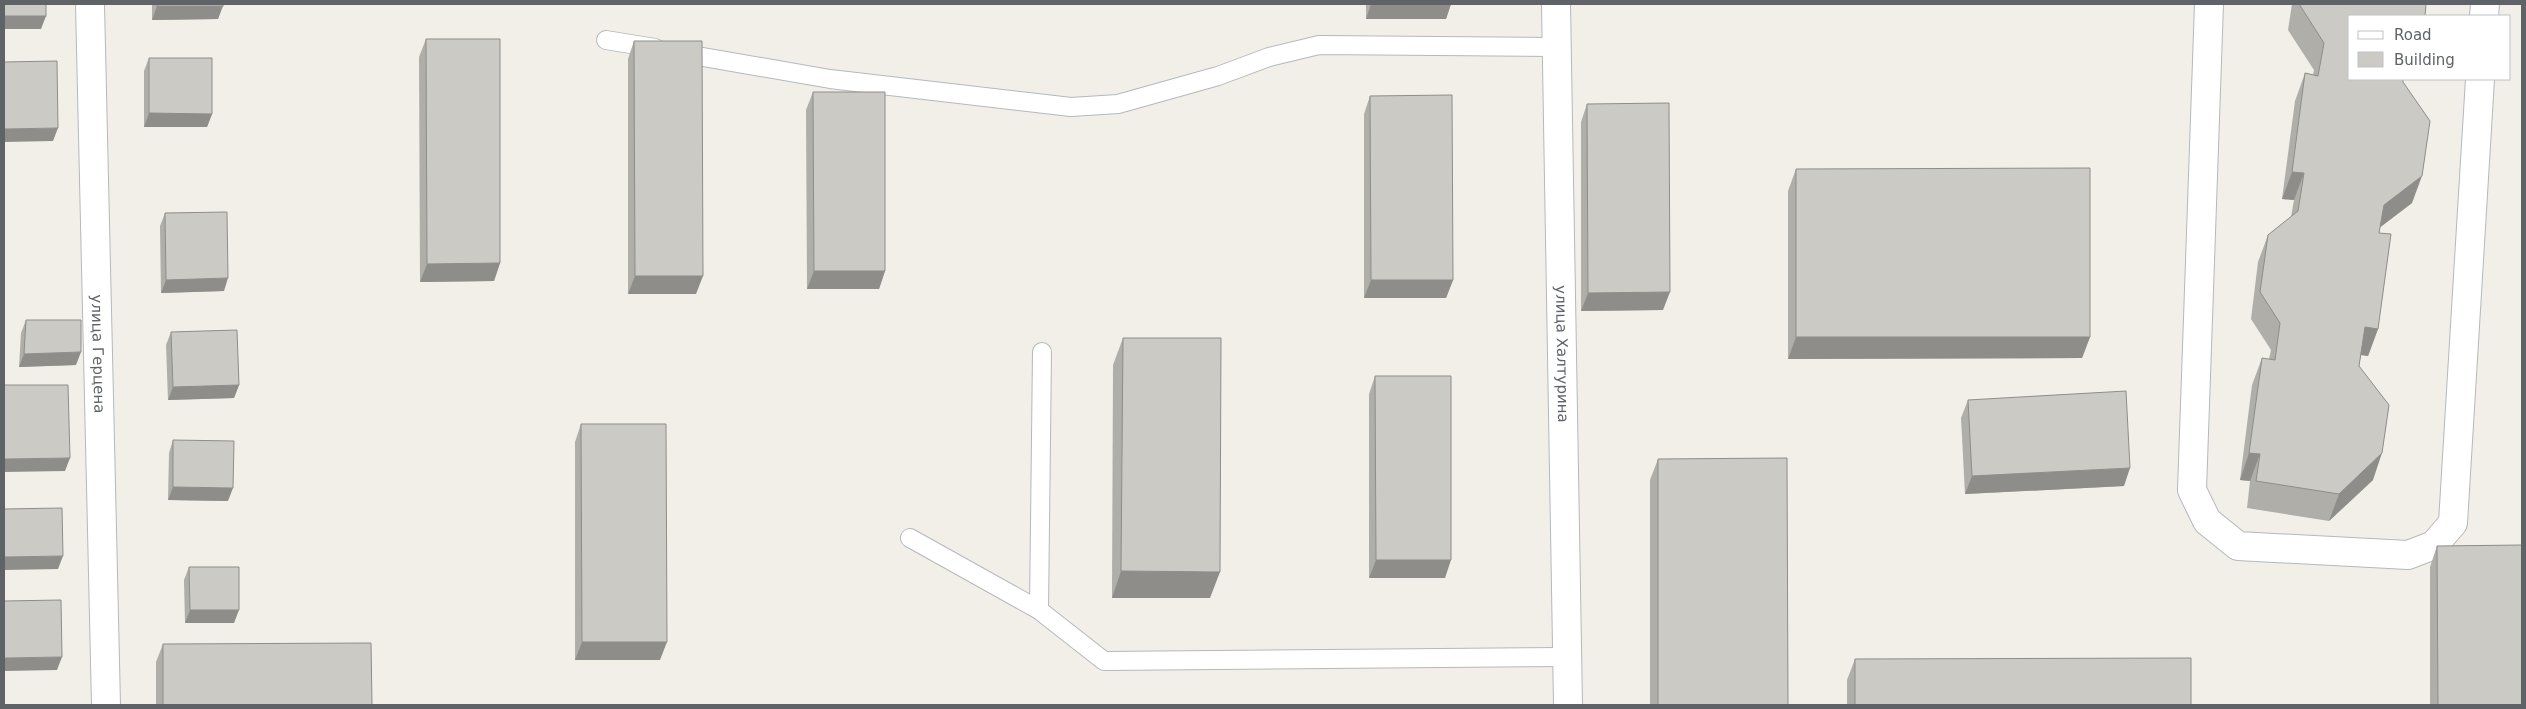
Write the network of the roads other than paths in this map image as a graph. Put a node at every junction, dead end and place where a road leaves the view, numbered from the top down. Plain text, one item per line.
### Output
1 (90, 4) edge
2 (1556, 4) edge
3 (2209, 4) edge
4 (606, 40) dead end
5 (1557, 47) junction
6 (2480, 80) edge
7 (1042, 352) dead end
8 (910, 538) dead end
9 (1039, 610) junction
10 (1568, 657) junction
11 (106, 705) edge
12 (1568, 705) edge

1 - 11 street, улица Герцена
2 - 5 street, улица Халтурина
3 - 6 street
4 - 5 lane
5 - 10 street, улица Халтурина
7 - 9 lane
8 - 9 lane
9 - 10 lane
10 - 12 street, улица Халтурина

